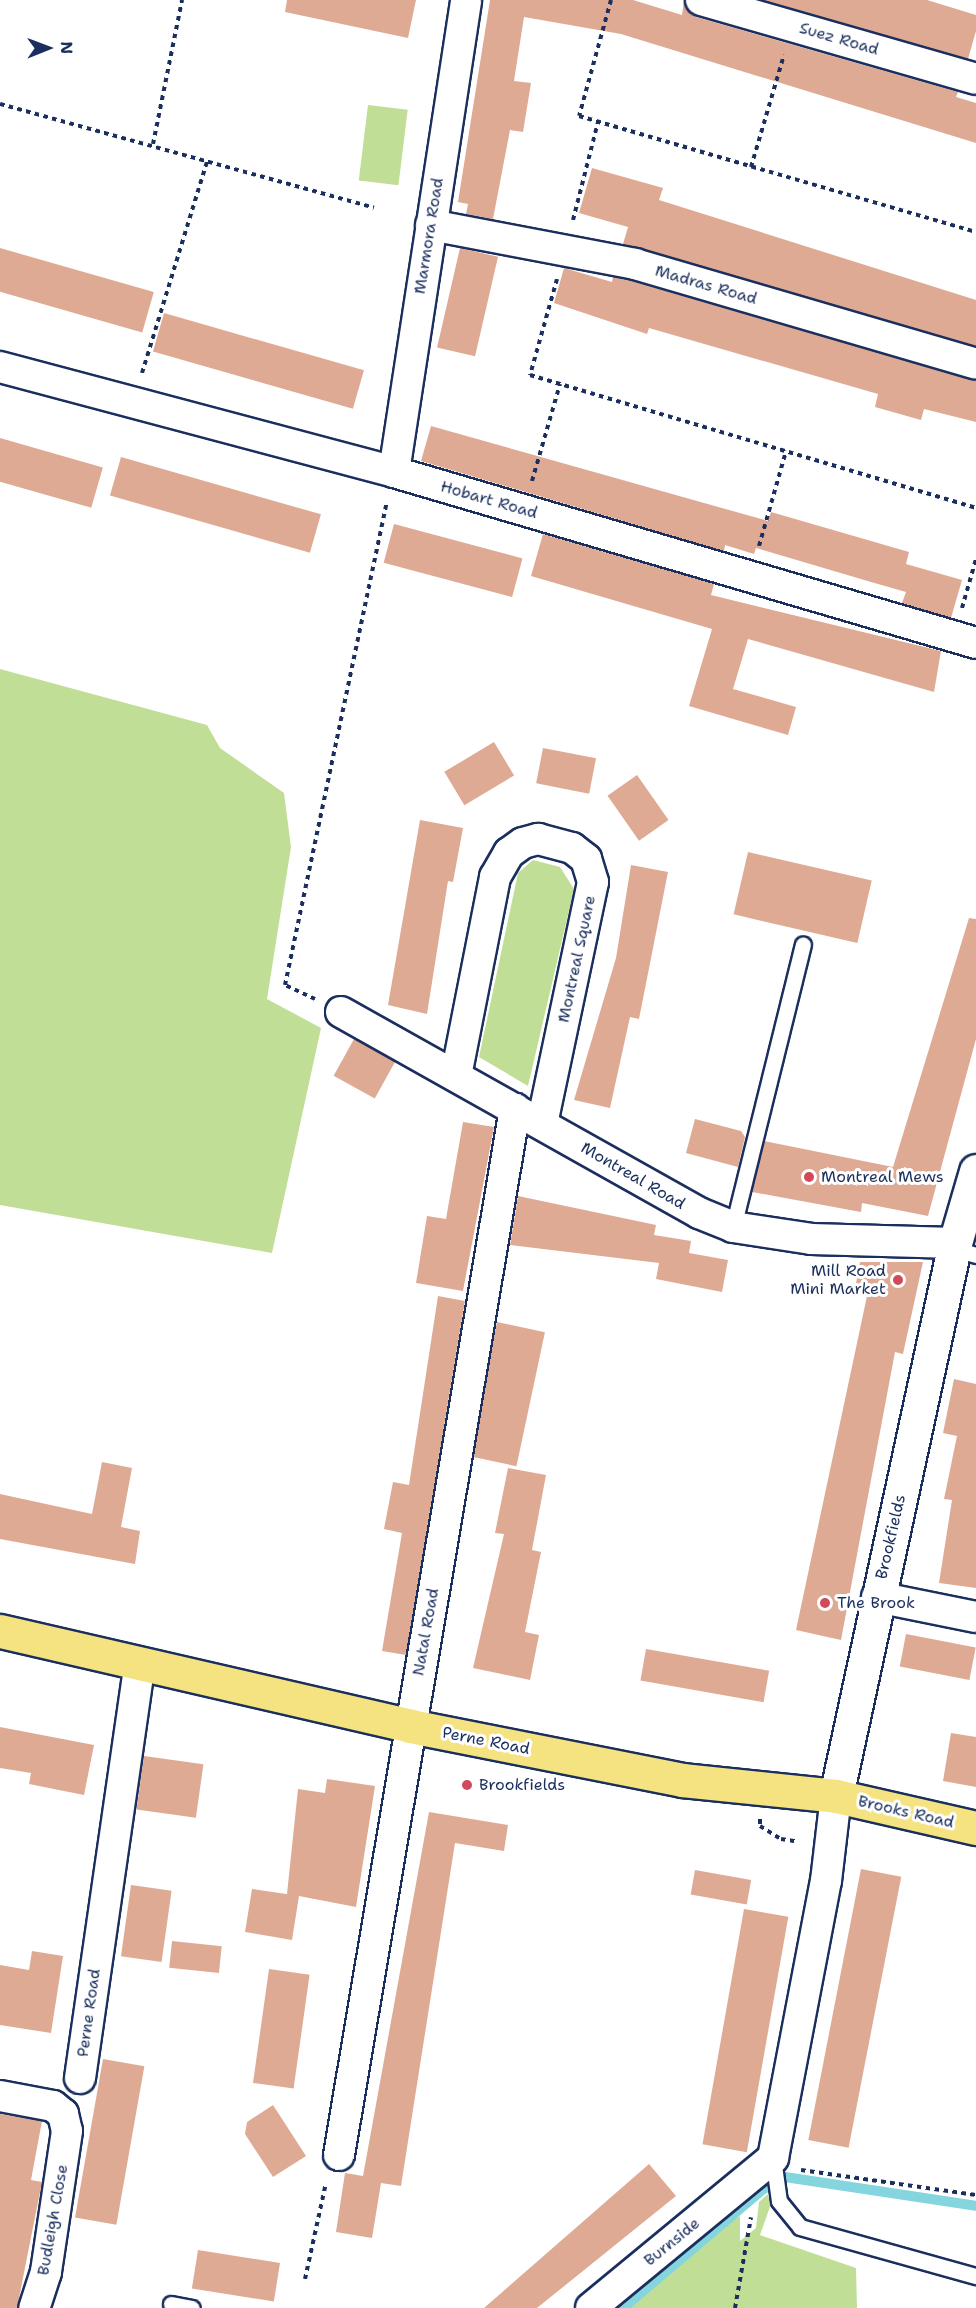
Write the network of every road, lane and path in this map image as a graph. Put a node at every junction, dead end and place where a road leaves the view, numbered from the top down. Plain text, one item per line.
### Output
1 (182, 0) edge
2 (466, 0) edge
3 (611, 0) edge
4 (701, 0) edge
5 (792, 26) junction
6 (976, 79) edge
7 (0, 104) edge
8 (598, 122) junction
9 (153, 144) junction
10 (208, 159) junction
11 (752, 167) junction
12 (374, 208) dead end
13 (431, 225) junction
14 (976, 232) edge
15 (565, 251) junction
16 (976, 364) edge
17 (0, 367) edge
18 (560, 384) junction
19 (133, 403) junction
20 (786, 451) junction
21 (394, 472) junction
22 (976, 508) edge
23 (523, 510) junction
24 (976, 559) edge
25 (750, 576) junction
26 (965, 640) edge
27 (803, 945) dead end
28 (341, 1012) joint
29 (456, 1076) junction
30 (515, 1109) junction
31 (542, 1124) junction
32 (976, 1171) edge
33 (733, 1227) junction
34 (962, 1249) edge
35 (877, 1597) junction
36 (976, 1617) edge
37 (0, 1631) edge
38 (140, 1664) junction
39 (410, 1726) junction
40 (836, 1796) junction
41 (976, 1828) edge
42 (80, 2078) dead end
43 (0, 2096) edge
44 (339, 2155) joint
45 (766, 2171) junction
46 (976, 2195) edge
47 (750, 2228) dead end
48 (976, 2276) edge
49 (305, 2278) dead end
50 (171, 2304) dead end
51 (34, 2308) edge
52 (192, 2308) edge
53 (591, 2308) edge
54 (735, 2308) edge

1 - 9 path
2 - 13 street, Marmora Road
3 - 8 path
4 - 5 street, Suez Road
5 - 6 street, Suez Road
5 - 11 path
7 - 9 path
8 - 11 path
8 - 15 path
9 - 10 path
10 - 12 path
10 - 19 path
11 - 14 path
13 - 15 street, Madras Road
13 - 21 street, Marmora Road
15 - 16 street, Madras Road
15 - 18 path
17 - 19 street, Hobart Road
18 - 20 path
18 - 23 path
19 - 21 street, Hobart Road
20 - 22 path
20 - 25 path
21 - 23 street, Hobart Road
21 - 28 path
23 - 25 street, Hobart Road
24 - 26 path
25 - 26 street, Hobart Road
27 - 33 lane
28 - 29 street, Montreal Road
29 - 30 street, Montreal Road
29 - 31 street, Montreal Square
30 - 31 street, Montreal Road
30 - 39 street, Natal Road
31 - 33 street, Montreal Road
32 - 34 street, Brookfields
33 - 34 street, Montreal Road
34 - 35 street, Brookfields
35 - 36 street
35 - 40 street, Brookfields
37 - 38 main road, Perne Road
38 - 39 main road, Perne Road
38 - 42 street, Perne Road
39 - 40 main road, Perne Road
39 - 44 street, Natal Road
40 - 41 main road, Brooks Road
40 - 45 street, Brookfields
43 - 51 street, Budleigh Close
44 - 49 path
45 - 46 path
45 - 48 lane
45 - 53 street, Burnside
47 - 54 path
50 - 52 lane

